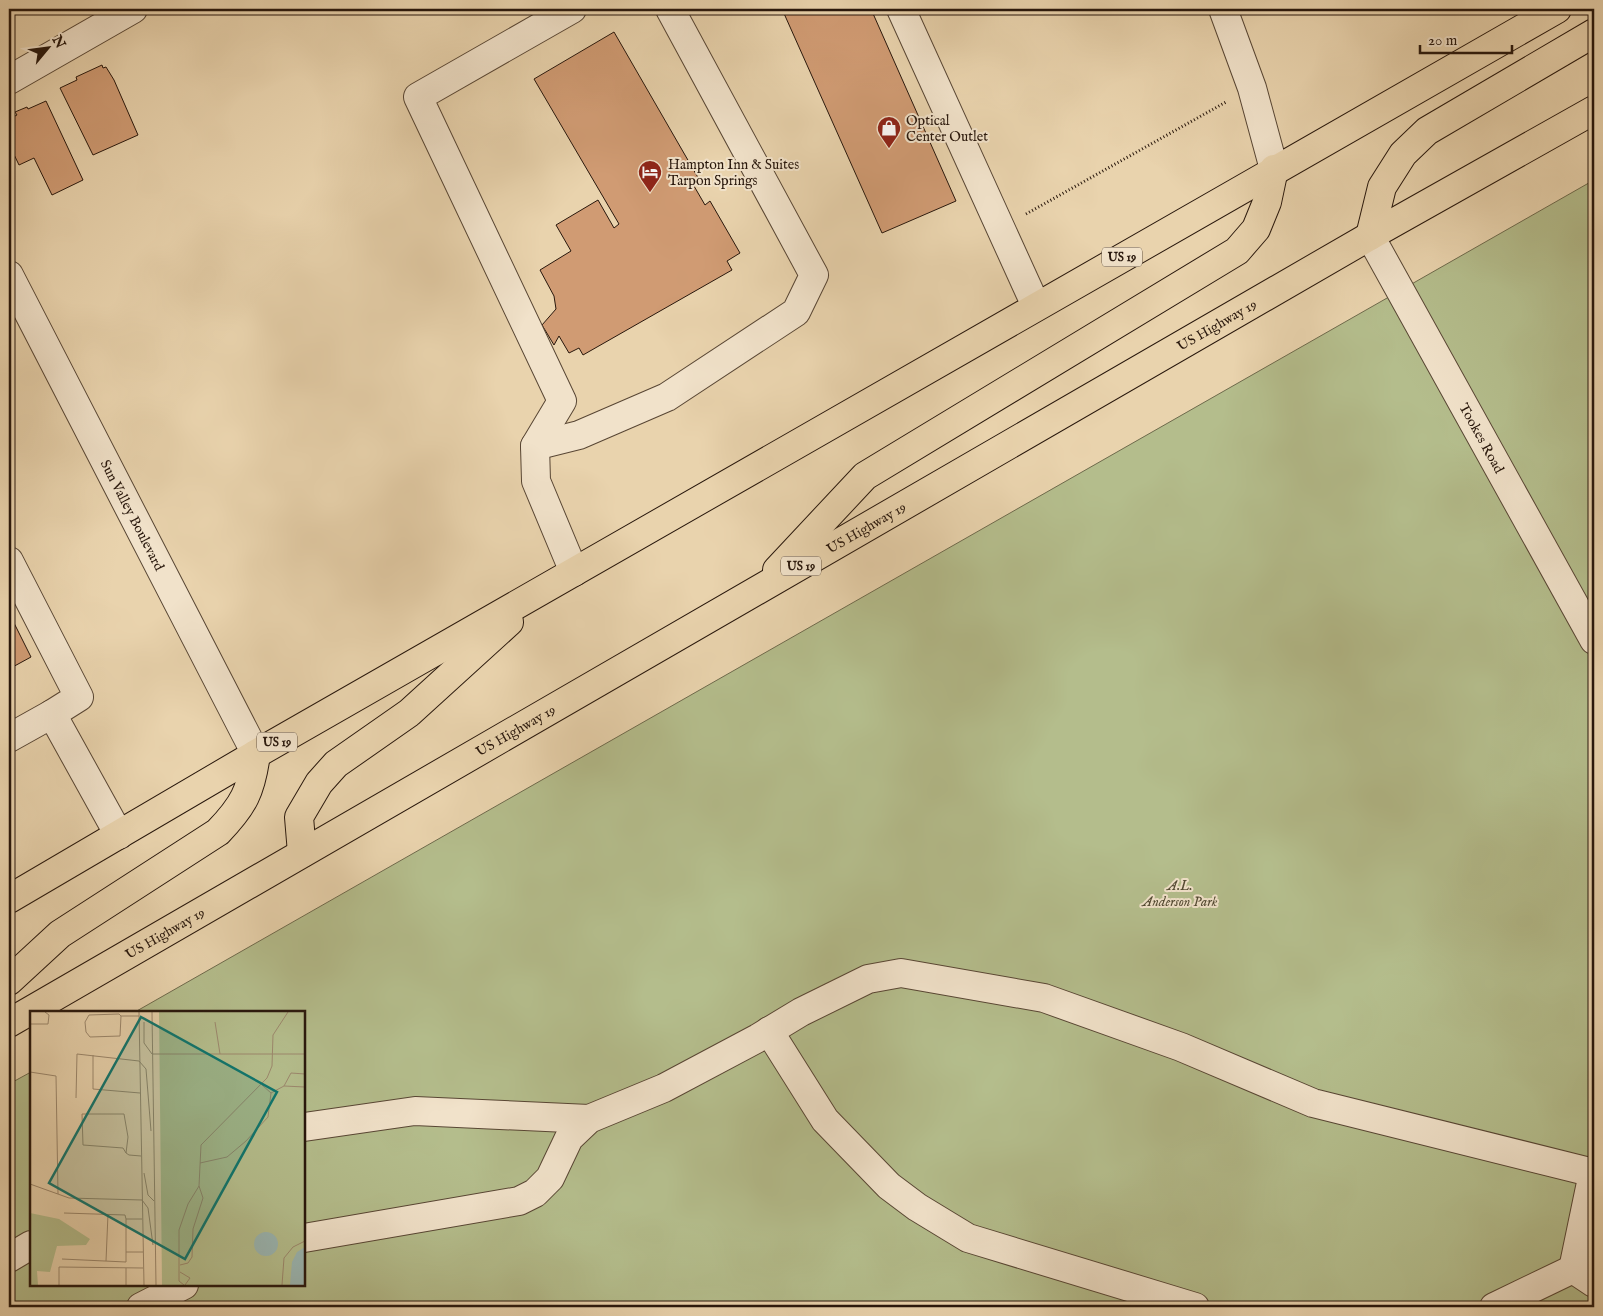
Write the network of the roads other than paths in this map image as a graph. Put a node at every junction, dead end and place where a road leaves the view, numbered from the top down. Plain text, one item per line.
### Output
1 (133, 9) edge
2 (572, 9) edge
3 (670, 9) edge
4 (901, 9) edge
5 (1223, 9) edge
6 (1557, 9) edge
7 (1594, 32) edge
8 (9, 80) edge
9 (1594, 110) edge
10 (1274, 169) junction
11 (1370, 236) junction
12 (9, 275) edge
13 (1036, 306) junction
14 (535, 446) junction
15 (10, 567) edge
16 (574, 572) junction
17 (547, 587) junction
18 (757, 592) junction
19 (1594, 640) edge
20 (52, 714) junction
21 (9, 738) edge
22 (256, 754) junction
23 (119, 835) junction
24 (302, 853) junction
25 (9, 899) edge
26 (9, 981) edge
27 (9, 1023) edge
28 (769, 1031) junction
29 (589, 1119) junction
30 (305, 1127) edge
31 (1594, 1173) edge
32 (305, 1238) edge
33 (30, 1246) edge
34 (9, 1258) edge
35 (1583, 1276) edge
36 (182, 1286) edge
37 (141, 1307) edge
38 (1195, 1307) edge
39 (1494, 1307) edge

1 - 8 street
2 - 14 street
3 - 14 street
4 - 13 street
5 - 10 street
6 - 10 highway, US 19
7 - 11 highway
9 - 11 highway, US Highway 19 / US 19
10 - 13 highway, US 19
10 - 18 highway
11 - 18 highway, US Highway 19 / US 19
11 - 19 street, Tookes Road
12 - 22 street, Sun Valley Boulevard
13 - 16 highway, US 19
14 - 16 street
15 - 20 street
16 - 17 highway, US 19
17 - 22 highway, US 19
17 - 24 highway
18 - 24 highway, US Highway 19 / US 19
20 - 21 street
20 - 23 street
22 - 23 highway, US 19
22 - 26 highway
23 - 25 highway, US 19
24 - 27 highway, US Highway 19 / US 19
28 - 29 street
28 - 31 street
28 - 38 street
29 - 30 street
29 - 32 street
31 - 35 street
33 - 34 street
35 - 39 street
36 - 37 street

